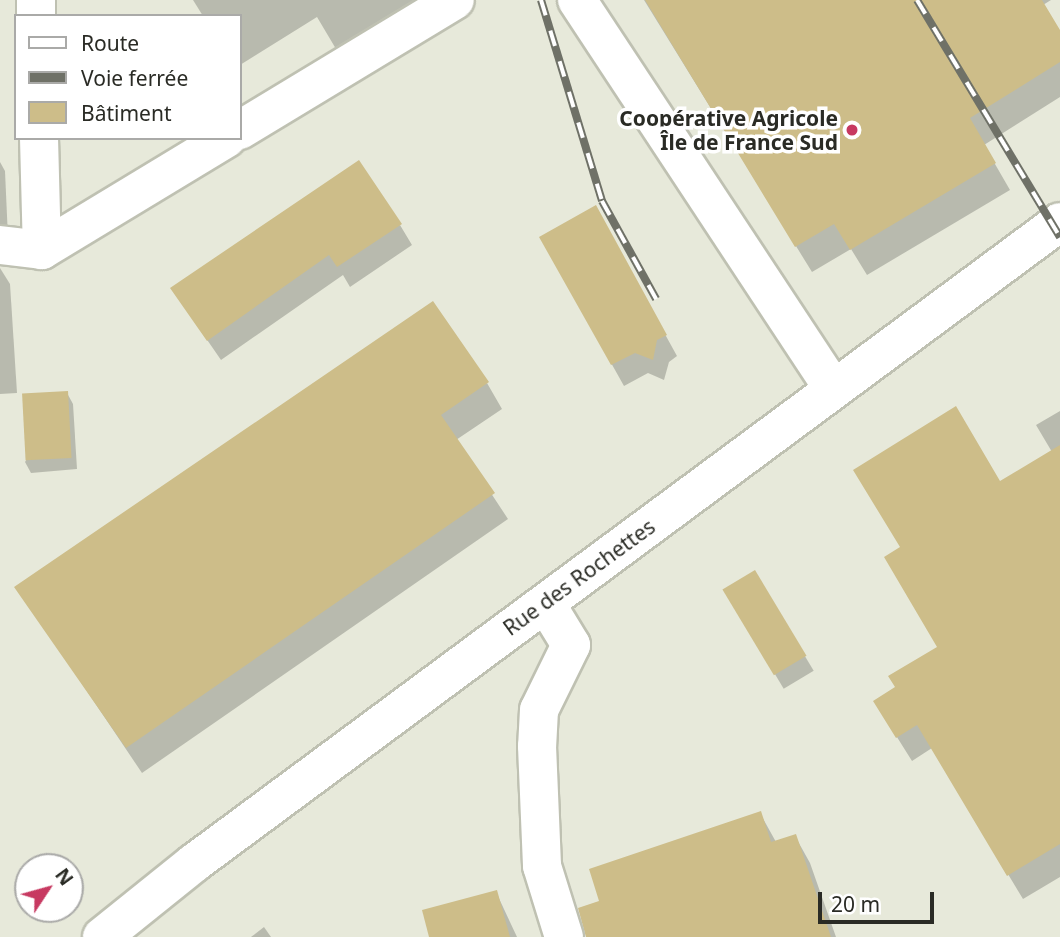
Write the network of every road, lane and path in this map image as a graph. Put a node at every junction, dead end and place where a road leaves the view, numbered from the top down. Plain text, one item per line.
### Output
1 (455, 0) edge
2 (578, 0) edge
3 (242, 129) edge
4 (39, 140) edge
5 (224, 140) edge
6 (1060, 222) edge
7 (0, 245) edge
8 (42, 250) junction
9 (833, 388) junction
10 (545, 604) junction
11 (102, 937) edge
12 (564, 937) edge

1 - 3 street
2 - 9 street
4 - 8 street
5 - 8 street
6 - 9 street, Rue des Rochettes
7 - 8 street
9 - 10 street, Rue des Rochettes
10 - 11 street, Rue des Rochettes
10 - 12 street

